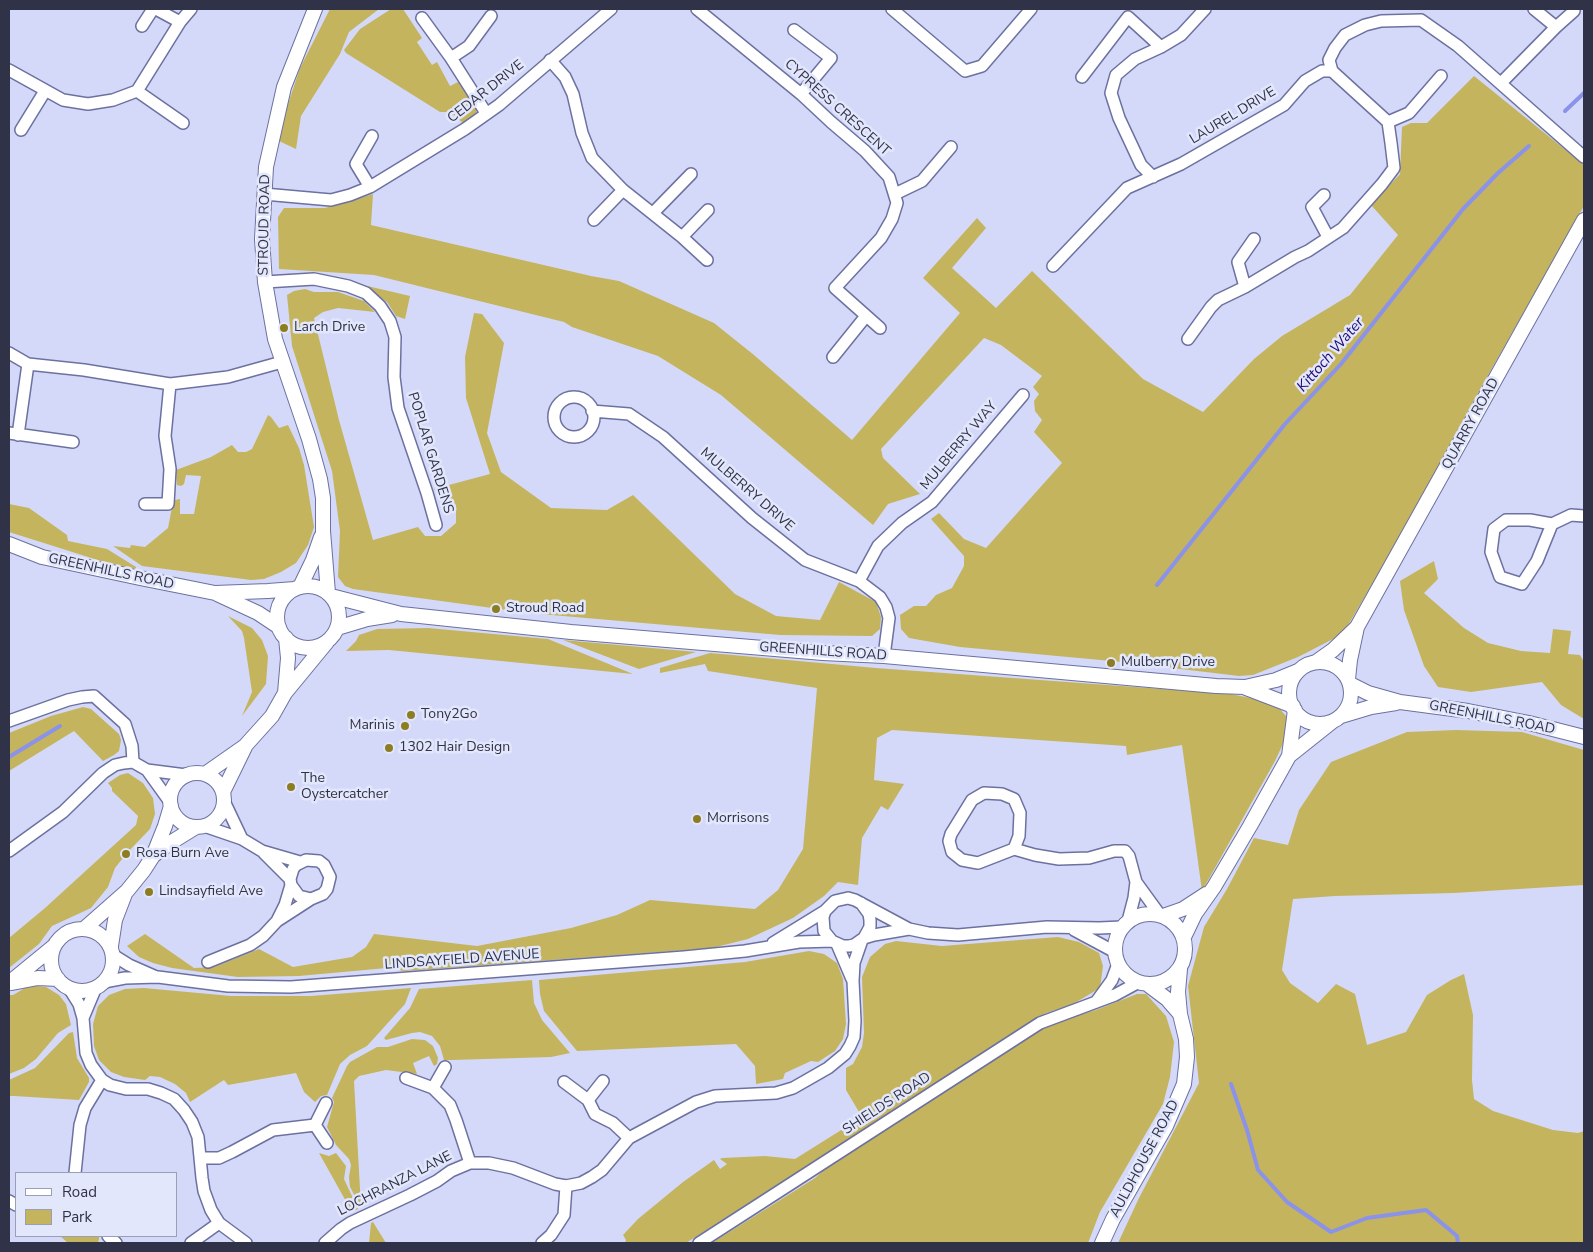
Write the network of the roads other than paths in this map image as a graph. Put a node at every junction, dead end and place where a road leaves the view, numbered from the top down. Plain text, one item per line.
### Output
1 (155, 9) edge
2 (191, 9) edge
3 (314, 9) edge
4 (611, 9) edge
5 (697, 9) edge
6 (892, 9) edge
7 (1031, 9) edge
8 (1205, 9) edge
9 (1534, 9) edge
10 (1574, 10) dead end
11 (1423, 14) edge
12 (491, 16) dead end
13 (422, 18) dead end
14 (180, 22) junction
15 (142, 26) dead end
16 (1556, 27) junction
17 (794, 30) dead end
18 (1161, 47) junction
19 (451, 58) junction
20 (550, 60) junction
21 (9, 70) edge
22 (1332, 71) junction
23 (1441, 76) dead end
24 (1082, 77) dead end
25 (1501, 83) junction
26 (45, 91) junction
27 (137, 91) junction
28 (801, 94) junction
29 (486, 113) junction
30 (1388, 122) junction
31 (184, 123) dead end
32 (21, 130) dead end
33 (372, 136) dead end
34 (951, 147) dead end
35 (1584, 157) edge
36 (691, 174) dead end
37 (1153, 177) junction
38 (370, 187) junction
39 (624, 190) junction
40 (264, 194) junction
41 (895, 194) junction
42 (1324, 195) dead end
43 (708, 210) dead end
44 (653, 213) junction
45 (594, 220) dead end
46 (1584, 220) edge
47 (682, 237) junction
48 (1328, 237) junction
49 (1254, 239) dead end
50 (707, 260) dead end
51 (1052, 266) dead end
52 (265, 282) junction
53 (1245, 287) junction
54 (866, 316) junction
55 (880, 328) dead end
56 (1188, 339) dead end
57 (9, 353) edge
58 (833, 357) dead end
59 (282, 362) junction
60 (28, 364) junction
61 (170, 384) junction
62 (1023, 395) dead end
63 (592, 411) dead end
64 (13, 434) edge
65 (73, 442) dead end
66 (145, 504) dead end
67 (1584, 516) edge
68 (1552, 524) junction
69 (436, 525) dead end
70 (323, 531) junction
71 (9, 544) edge
72 (859, 581) junction
73 (297, 588) junction
74 (214, 593) junction
75 (329, 594) junction
76 (401, 614) junction
77 (1357, 627) junction
78 (282, 632) junction
79 (333, 634) junction
80 (884, 656) junction
81 (1316, 662) junction
82 (1298, 671) junction
83 (1349, 681) junction
84 (1245, 687) junction
85 (286, 694) junction
86 (1400, 702) junction
87 (1294, 708) junction
88 (1337, 718) junction
89 (9, 721) edge
90 (1584, 737) edge
91 (245, 746) junction
92 (1289, 756) junction
93 (132, 762) junction
94 (147, 770) junction
95 (205, 774) junction
96 (186, 775) junction
97 (224, 797) junction
98 (170, 804) junction
99 (200, 827) junction
100 (242, 839) junction
101 (1014, 848) junction
102 (9, 851) edge
103 (262, 851) junction
104 (153, 856) junction
105 (300, 862) junction
106 (291, 882) junction
107 (1136, 882) junction
108 (1214, 887) junction
109 (126, 891) junction
110 (311, 899) junction
111 (861, 903) junction
112 (825, 910) junction
113 (1162, 915) junction
114 (277, 921) junction
115 (1125, 924) junction
116 (85, 928) junction
117 (1070, 928) junction
118 (909, 929) junction
119 (1184, 937) junction
120 (863, 939) junction
121 (835, 943) junction
122 (767, 946) junction
123 (53, 947) junction
124 (112, 950) junction
125 (1116, 958) junction
126 (208, 962) dead end
127 (1180, 968) junction
128 (158, 977) junction
129 (853, 981) junction
130 (9, 983) edge
131 (1143, 983) junction
132 (64, 984) junction
133 (100, 985) junction
134 (1096, 1002) junction
135 (1180, 1014) junction
136 (83, 1018) junction
137 (445, 1067) dead end
138 (406, 1078) dead end
139 (102, 1080) junction
140 (603, 1081) dead end
141 (564, 1082) dead end
142 (434, 1088) junction
143 (588, 1100) junction
144 (326, 1103) dead end
145 (315, 1125) junction
146 (629, 1138) junction
147 (327, 1143) dead end
148 (201, 1158) junction
149 (470, 1163) junction
150 (75, 1172) edge
151 (566, 1186) junction
152 (219, 1223) junction
153 (191, 1243) edge
154 (246, 1243) edge
155 (325, 1243) edge
156 (542, 1243) edge
157 (699, 1243) edge
158 (1102, 1243) edge

1 - 14 street
1 - 15 street
2 - 14 street
3 - 40 street, STROUD ROAD
4 - 20 street, CEDAR DRIVE
5 - 28 street, CYPRESS CRESCENT
6 - 7 street
8 - 18 street
9 - 16 street
10 - 16 street
11 - 22 street
11 - 25 street
12 - 19 street
13 - 19 street
14 - 27 street
16 - 25 street
17 - 28 street
18 - 24 street
18 - 37 street
19 - 29 street
20 - 29 street, CEDAR DRIVE
20 - 39 street
21 - 26 street
22 - 30 street
22 - 37 street, LAUREL DRIVE
23 - 30 street
25 - 35 street
26 - 27 street
26 - 32 street
27 - 31 street
28 - 41 street, CYPRESS CRESCENT
29 - 38 street, CEDAR DRIVE
30 - 48 street
33 - 38 street
34 - 41 street
36 - 44 street
37 - 51 street, LAUREL DRIVE
38 - 40 street, CEDAR DRIVE
39 - 44 street
39 - 45 street
40 - 52 street, STROUD ROAD
41 - 54 street
42 - 48 street
43 - 47 street
44 - 47 street
46 - 77 street, QUARRY ROAD
47 - 50 street
48 - 53 street
49 - 53 street
52 - 59 street, STROUD ROAD
52 - 69 street, POPLAR GARDENS
53 - 56 street
54 - 55 street
54 - 58 street
57 - 60 street
59 - 61 street
59 - 70 street, STROUD ROAD
60 - 61 street
60 - 64 street
61 - 66 street
62 - 72 street, MULBERRY WAY
63 - 72 street, MULBERRY DRIVE
64 - 65 street
67 - 68 street
68 - 68 street
70 - 73 street, STROUD ROAD
70 - 75 street, STROUD ROAD
71 - 74 street, GREENHILLS ROAD
72 - 80 street, MULBERRY DRIVE
73 - 74 street, GREENHILLS ROAD
73 - 75 street
73 - 78 street
74 - 78 street, GREENHILLS ROAD
75 - 76 street, GREENHILLS ROAD
75 - 79 street
76 - 79 street, GREENHILLS ROAD
76 - 80 street, GREENHILLS ROAD
77 - 81 street, QUARRY ROAD
77 - 83 street, QUARRY ROAD
78 - 79 street
78 - 85 street
79 - 85 street
80 - 84 street, GREENHILLS ROAD
81 - 82 street
81 - 83 street
82 - 84 street, GREENHILLS ROAD
82 - 87 street
83 - 86 street, GREENHILLS ROAD
83 - 88 street
84 - 87 street, GREENHILLS ROAD
85 - 91 street
86 - 88 street, GREENHILLS ROAD
86 - 90 street, GREENHILLS ROAD
87 - 88 street
87 - 92 street
88 - 92 street
89 - 93 street
91 - 95 street
91 - 97 street
92 - 108 street
93 - 94 street
93 - 102 street
94 - 96 street
94 - 98 street
95 - 96 street
95 - 97 street
96 - 98 street
97 - 99 street
97 - 100 street
98 - 99 street
98 - 104 street
99 - 100 street
99 - 104 street
100 - 103 street
101 - 101 street
101 - 107 street
103 - 105 street
103 - 106 street
104 - 109 street
105 - 106 street
105 - 110 street
106 - 110 street
106 - 114 street
107 - 113 street
107 - 115 street
108 - 113 street
108 - 119 street
109 - 116 street
109 - 124 street
110 - 114 street
111 - 112 street, LINDSAYFIELD AVENUE
111 - 118 street, LINDSAYFIELD AVENUE
111 - 120 street
112 - 121 street
112 - 122 street, LINDSAYFIELD AVENUE
113 - 115 street
113 - 119 street
114 - 126 street
115 - 117 street, LINDSAYFIELD AVENUE
115 - 125 street
116 - 123 street
116 - 124 street
117 - 118 street, LINDSAYFIELD AVENUE
117 - 125 street, LINDSAYFIELD AVENUE
118 - 120 street, LINDSAYFIELD AVENUE
119 - 127 street
120 - 121 street, LINDSAYFIELD AVENUE
120 - 129 street
121 - 122 street, LINDSAYFIELD AVENUE
121 - 129 street
122 - 128 street, LINDSAYFIELD AVENUE
123 - 130 street
123 - 132 street
124 - 128 street, LINDSAYFIELD AVENUE
124 - 133 street
125 - 131 street
125 - 134 street
127 - 131 street
127 - 135 street, AULDHOUSE ROAD
128 - 133 street, LINDSAYFIELD AVENUE
129 - 146 street
130 - 132 street
131 - 134 street, SHIELDS ROAD
131 - 135 street
132 - 133 street
132 - 136 street
133 - 136 street
134 - 157 street, SHIELDS ROAD
135 - 158 street, AULDHOUSE ROAD
136 - 139 street
137 - 142 street
138 - 142 street
139 - 148 street
139 - 150 street
140 - 143 street
141 - 143 street
142 - 149 street
143 - 146 street
144 - 145 street
145 - 147 street
145 - 148 street
146 - 151 street
148 - 152 street
149 - 151 street, LOCHRANZA LANE
149 - 155 street, LOCHRANZA LANE
151 - 156 street
152 - 153 street
152 - 154 street

